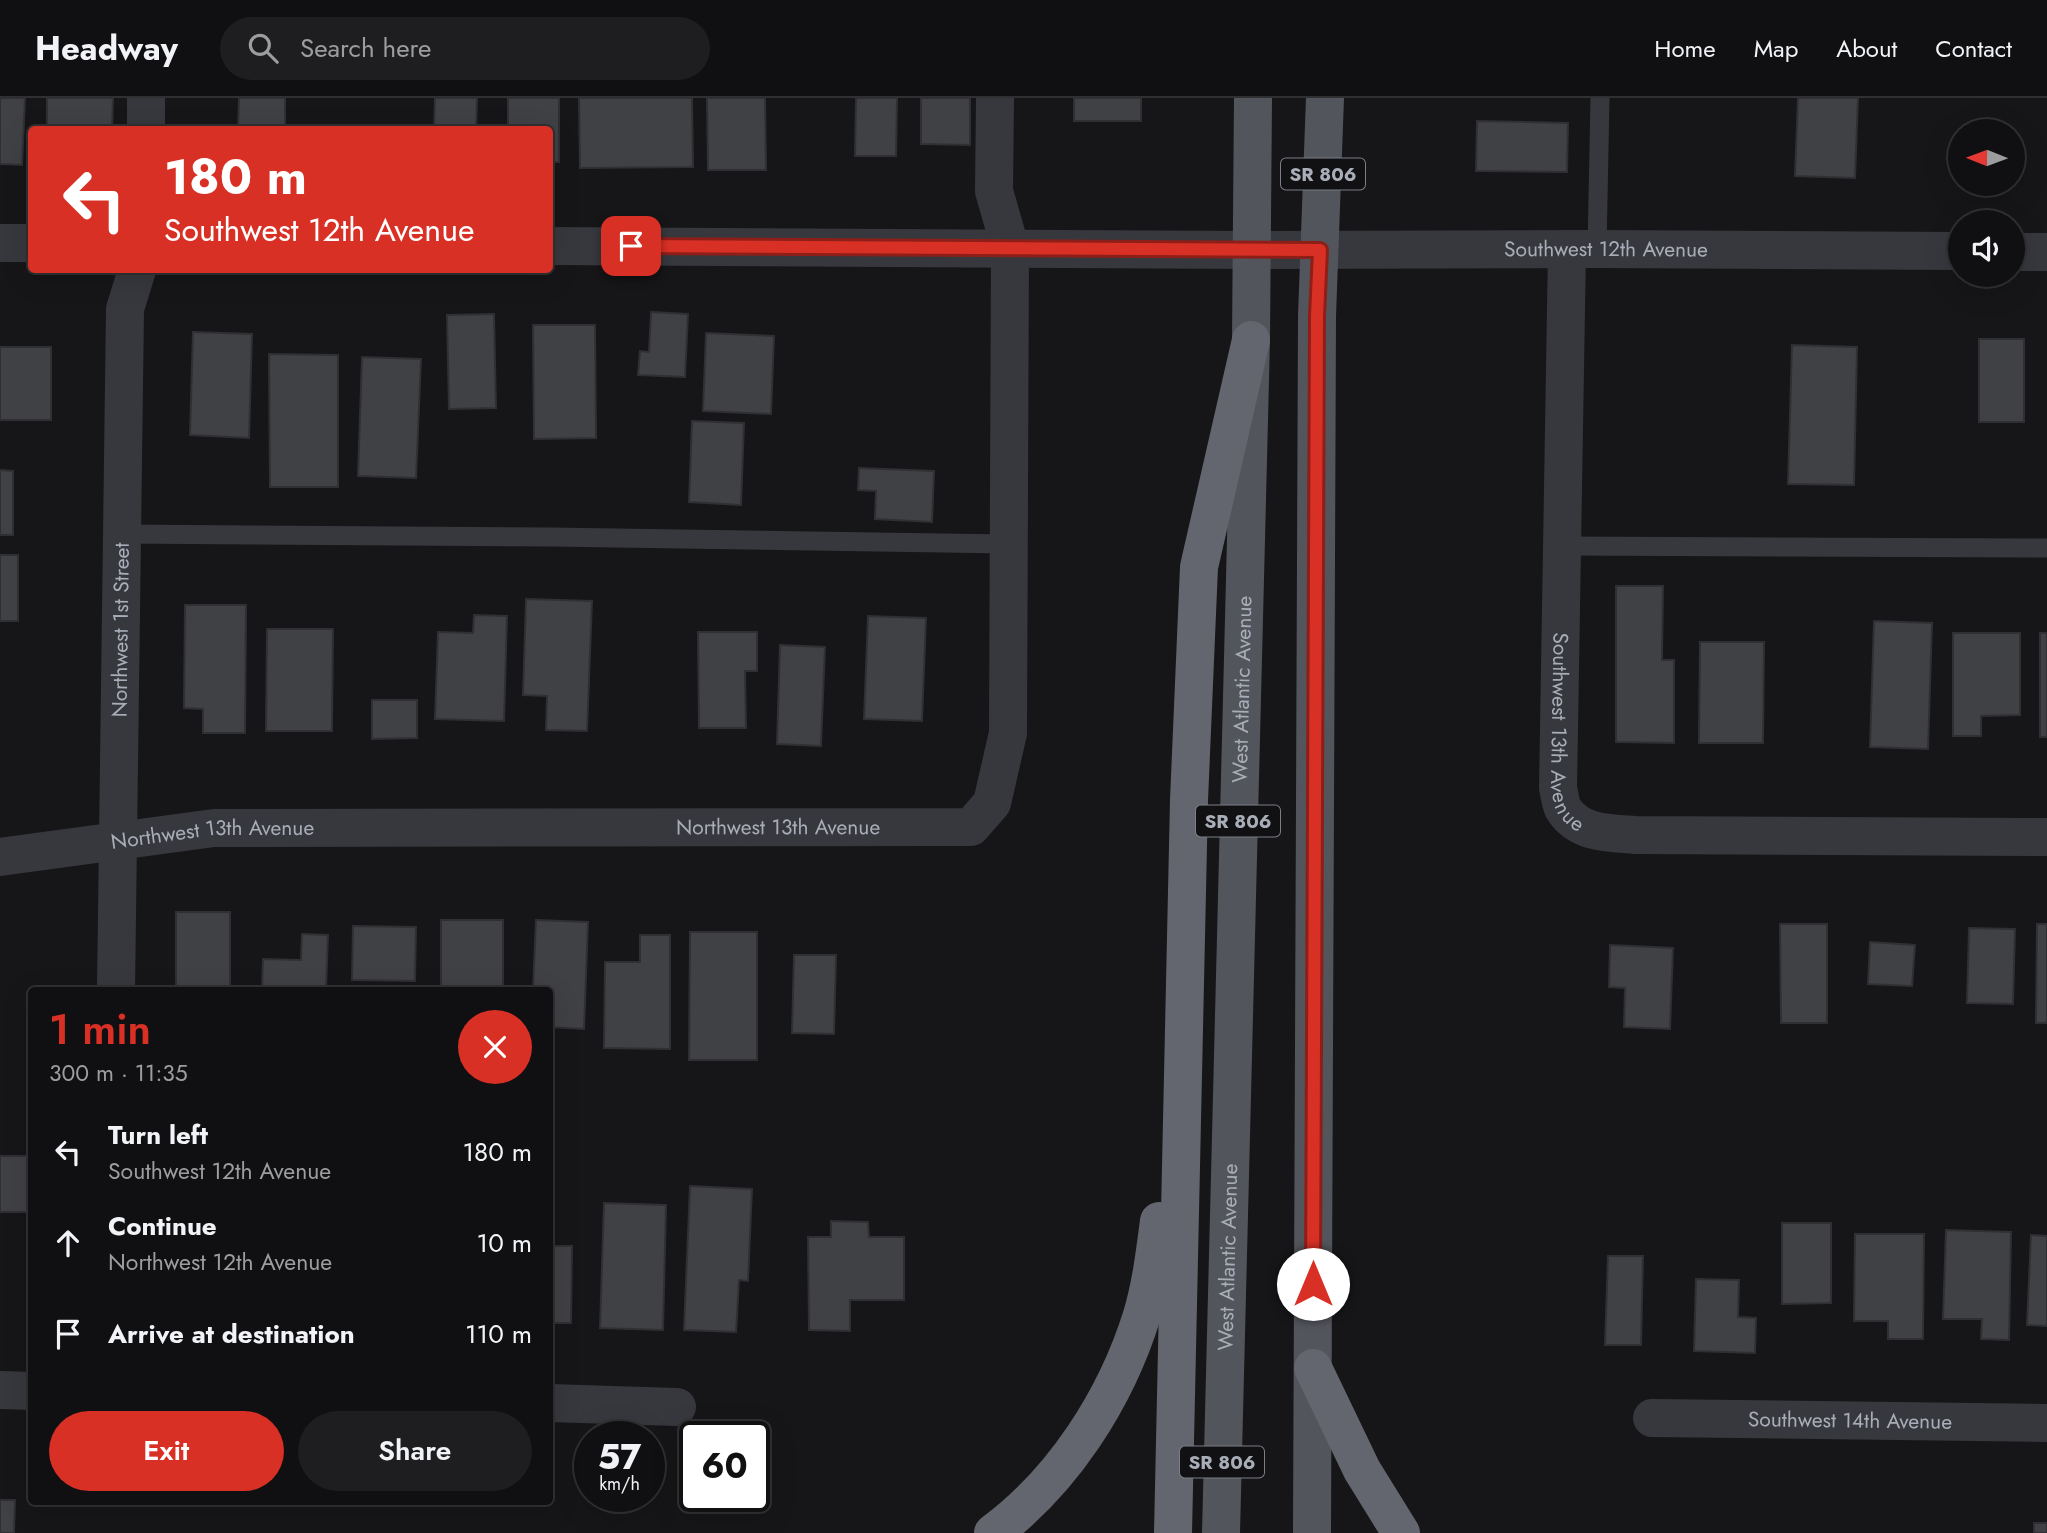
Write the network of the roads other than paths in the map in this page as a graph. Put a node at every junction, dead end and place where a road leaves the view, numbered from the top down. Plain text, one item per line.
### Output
1 (146, 98) edge
2 (995, 98) edge
3 (1253, 98) edge
4 (1325, 98) edge
5 (1600, 98) edge
6 (146, 126) edge
7 (0, 243) edge
8 (28, 243) edge
9 (553, 246) edge
10 (1010, 247) junction
11 (1582, 249) junction
12 (1251, 250) junction
13 (1320, 250) junction
14 (1948, 251) edge
15 (2025, 252) edge
16 (2047, 252) edge
17 (136, 273) edge
18 (1251, 340) junction
19 (123, 534) junction
20 (1009, 544) junction
21 (1562, 546) junction
22 (2047, 548) edge
23 (2047, 837) edge
24 (120, 841) junction
25 (0, 857) edge
26 (116, 987) edge
27 (1184, 1013) junction
28 (1312, 1368) junction
29 (0, 1390) edge
30 (28, 1391) edge
31 (553, 1403) edge
32 (677, 1407) dead end
33 (1652, 1418) dead end
34 (2047, 1423) edge
35 (993, 1533) edge
36 (1173, 1533) edge
37 (1221, 1533) edge
38 (1312, 1533) edge
39 (1401, 1533) edge

1 - 6 street
2 - 10 street, Northwest 13th Avenue
3 - 12 main road, West Atlantic Avenue / SR 806
4 - 13 main road, SR 806
5 - 11 lane
7 - 8 street
9 - 10 street, Southwest 12th Avenue
10 - 12 street, Southwest 12th Avenue
10 - 20 street, Northwest 13th Avenue
11 - 13 street, Southwest 12th Avenue
11 - 14 street, Southwest 12th Avenue
11 - 21 street, Southwest 13th Avenue
12 - 13 street, Southwest 12th Avenue
12 - 18 main road, West Atlantic Avenue / SR 806
13 - 28 main road, SR 806
15 - 16 street
17 - 19 street, Northwest 1st Street
18 - 27 highway
18 - 37 main road, West Atlantic Avenue / SR 806
19 - 20 lane
19 - 24 street, Northwest 1st Street
20 - 24 street, Northwest 13th Avenue
21 - 22 lane
21 - 23 street, Southwest 13th Avenue
24 - 25 street, Northwest 13th Avenue
24 - 26 street, Northwest 1st Street
27 - 35 highway
27 - 36 highway
28 - 38 main road, SR 806
28 - 39 highway
29 - 30 street
31 - 32 street
33 - 34 street, Southwest 14th Avenue

